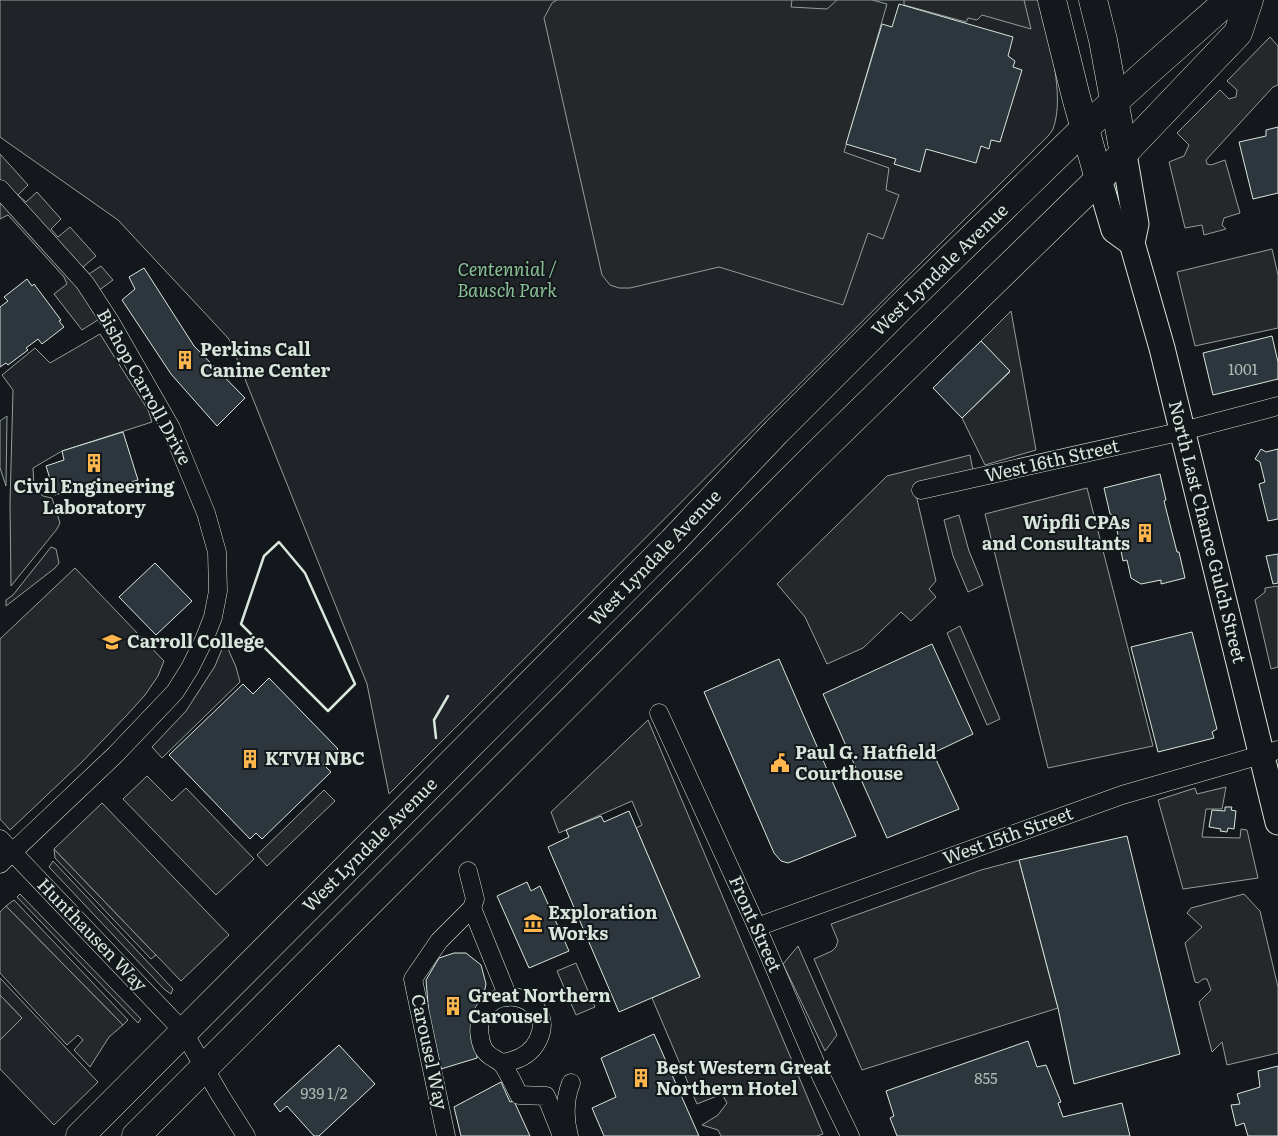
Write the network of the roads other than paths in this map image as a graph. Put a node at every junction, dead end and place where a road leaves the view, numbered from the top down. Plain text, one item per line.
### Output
1 (1052, 0) edge
2 (1093, 0) edge
3 (1247, 0) edge
4 (1114, 101) junction
5 (1085, 128) junction
6 (1124, 154) junction
7 (1100, 179) junction
8 (0, 189) edge
9 (1132, 243) junction
10 (1278, 406) edge
11 (1183, 431) junction
12 (921, 490) dead end
13 (658, 713) dead end
14 (1270, 752) edge
15 (1278, 822) edge
16 (0, 839) edge
17 (6, 858) edge
18 (468, 871) dead end
19 (472, 908) junction
20 (757, 927) junction
21 (508, 997) junction
22 (184, 1031) junction
23 (501, 1063) junction
24 (204, 1068) junction
25 (546, 1096) junction
26 (80, 1136) edge
27 (136, 1136) edge
28 (246, 1136) edge
29 (446, 1136) edge
30 (562, 1136) edge
31 (570, 1136) edge
32 (850, 1136) edge

1 - 5 main road
2 - 4 main road, North Last Chance Gulch Street
3 - 4 main road, West Lyndale Avenue
3 - 6 main road, West Lyndale Avenue
4 - 5 main road, West Lyndale Avenue
4 - 6 main road, North Last Chance Gulch Street
5 - 7 main road
5 - 22 main road, West Lyndale Avenue
6 - 7 main road, West Lyndale Avenue
6 - 9 main road, North Last Chance Gulch Street
7 - 9 main road
7 - 24 main road, West Lyndale Avenue
8 - 17 street, Bishop Carroll Drive
9 - 11 main road, North Last Chance Gulch Street
10 - 11 street, West 16th Street
11 - 12 street, West 16th Street
11 - 14 main road, North Last Chance Gulch Street
13 - 20 street, Front Street
14 - 15 main road, North Last Chance Gulch Street
14 - 20 street, West 15th Street
16 - 17 street, Hunthausen Way
17 - 22 street, Hunthausen Way
18 - 19 street
19 - 21 street
19 - 29 street, Carousel Way
20 - 32 street, Front Street
21 - 23 street
21 - 23 street
22 - 24 street, Hunthausen Way
22 - 26 main road, West Lyndale Avenue
23 - 25 street
24 - 27 main road, West Lyndale Avenue
24 - 28 street, Hunthausen Way
25 - 30 street
25 - 31 street

